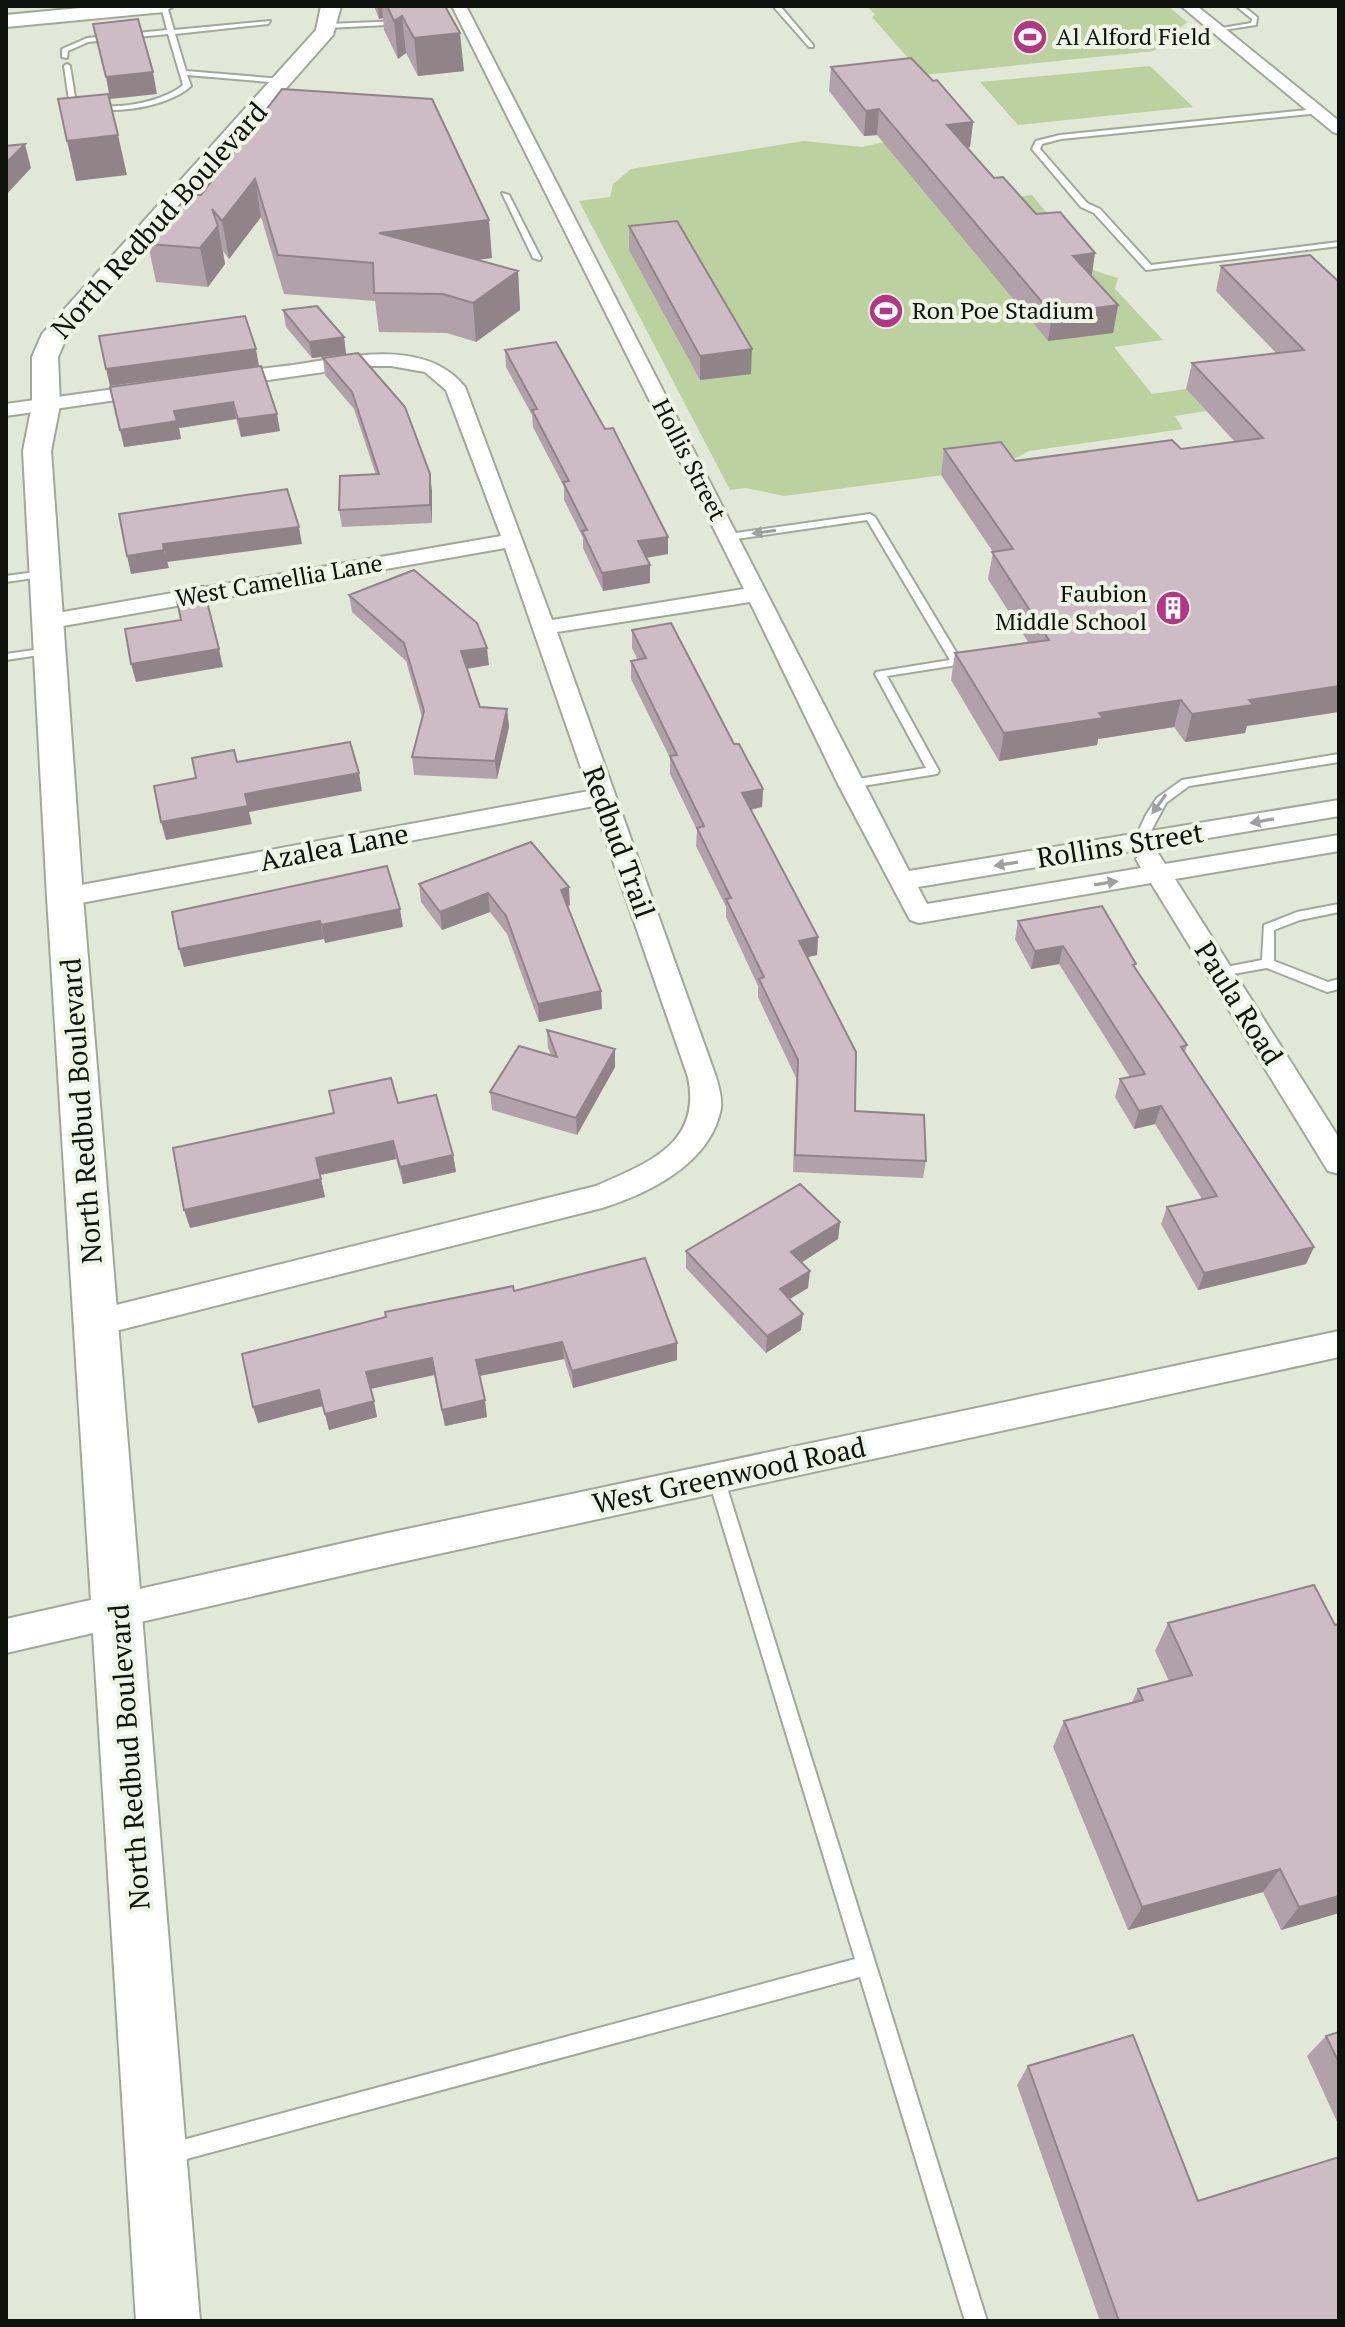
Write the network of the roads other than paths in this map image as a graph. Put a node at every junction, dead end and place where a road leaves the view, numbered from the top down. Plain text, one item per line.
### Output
1 (164, 6) edge
2 (776, 6) edge
3 (1188, 6) edge
4 (1239, 6) edge
5 (76, 10) edge
6 (458, 14) edge
7 (329, 16) edge
8 (6, 21) edge
9 (416, 21) edge
10 (268, 22) dead end
11 (1218, 30) junction
12 (171, 32) junction
13 (811, 46) dead end
14 (183, 73) junction
15 (282, 81) junction
16 (1317, 111) junction
17 (1339, 129) edge
18 (505, 195) dead end
19 (1339, 244) edge
20 (537, 258) dead end
21 (46, 405) junction
22 (6, 410) edge
23 (729, 537) junction
24 (513, 540) junction
25 (24, 576) edge
26 (756, 594) junction
27 (542, 628) junction
28 (47, 636) junction
29 (6, 657) edge
30 (1339, 758) edge
31 (850, 784) junction
32 (603, 796) junction
33 (1339, 808) edge
34 (1139, 843) junction
35 (1339, 843) edge
36 (1158, 875) junction
37 (901, 881) junction
38 (65, 897) junction
39 (1339, 908) edge
40 (919, 914) joint
41 (1268, 963) junction
42 (1221, 972) junction
43 (1339, 984) edge
44 (1339, 1163) edge
45 (96, 1323) junction
46 (1339, 1344) edge
47 (716, 1478) junction
48 (119, 1611) junction
49 (6, 1636) edge
50 (866, 1966) junction
51 (157, 2157) junction
52 (168, 2321) edge
53 (976, 2321) edge

1 - 5 street
1 - 12 lane
2 - 13 lane
3 - 11 street
4 - 11 lane
5 - 8 street
6 - 23 street, Hollis Street
7 - 9 lane
7 - 15 street, North Redbud Boulevard
10 - 12 lane
11 - 16 street
12 - 14 lane
12 - 14 lane
14 - 15 lane
15 - 21 street, North Redbud Boulevard
16 - 17 street
16 - 19 lane
18 - 20 lane
21 - 22 street, Redbud Trail
21 - 24 street, Redbud Trail
21 - 25 street, North Redbud Boulevard
23 - 26 street, Hollis Street
31 -> 23 lane
24 - 27 street, Redbud Trail
24 - 28 street, West Camellia Lane
25 - 28 street, North Redbud Boulevard
26 - 27 street
26 - 31 street, Hollis Street
27 - 32 street, Redbud Trail
28 - 29 lane
28 - 38 street, North Redbud Boulevard
30 -> 34 lane
31 - 37 street, Hollis Street
32 - 38 street, Azalea Lane
32 - 45 street, Redbud Trail
33 -> 34 street, Rollins Street
34 - 36 street, Paula Road
34 -> 37 street, Rollins Street
35 - 36 street, Rollins Street
40 -> 36 street, Rollins Street
36 - 42 street, Paula Road
37 - 40 street, Hollis Street
38 - 45 street, North Redbud Boulevard
39 - 41 lane
41 - 42 lane
41 - 43 lane
42 - 44 street, Paula Road
45 - 48 street, North Redbud Boulevard
46 - 47 street, West Greenwood Road
47 - 48 street, West Greenwood Road
47 - 50 lane
48 - 49 street, West Greenwood Road
48 - 51 street, North Redbud Boulevard
50 - 51 lane
50 - 53 lane
51 - 52 street, North Redbud Boulevard

